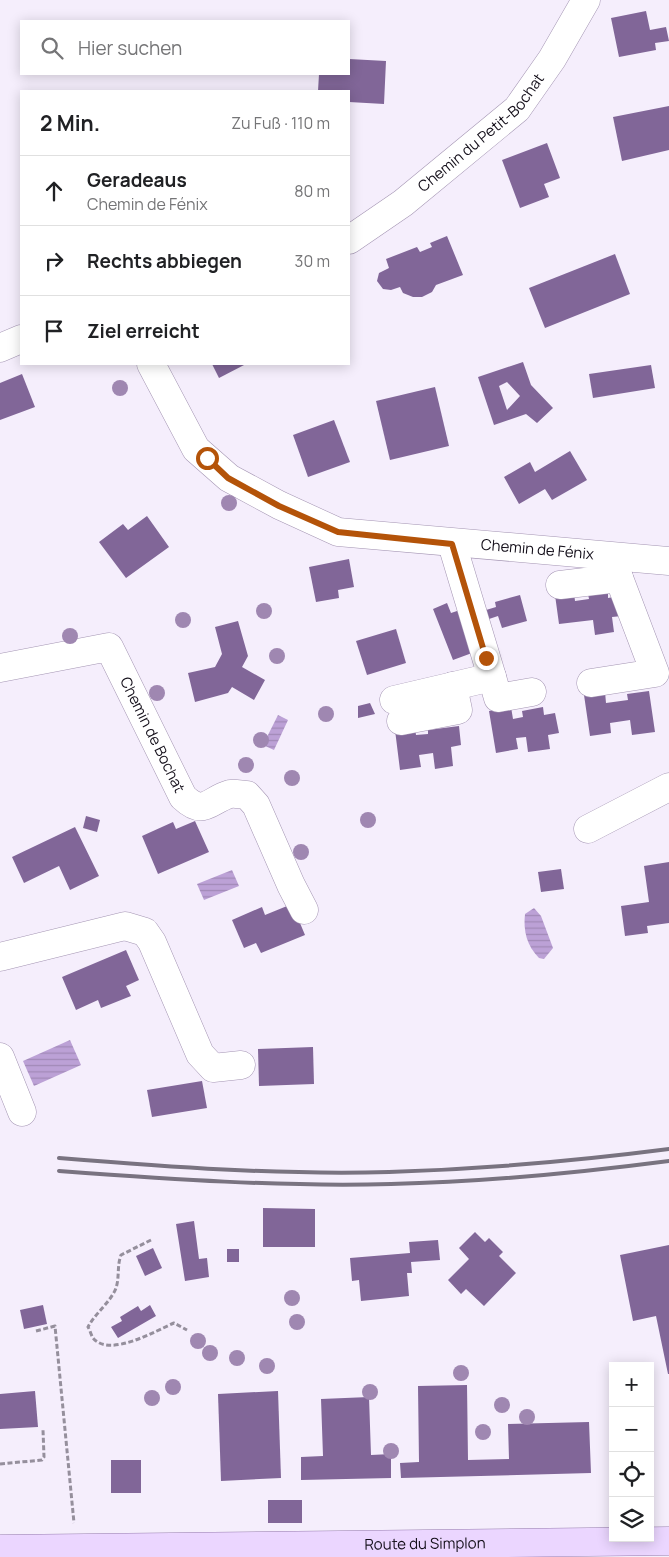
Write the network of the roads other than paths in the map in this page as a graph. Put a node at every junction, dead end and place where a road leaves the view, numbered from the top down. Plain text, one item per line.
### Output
1 (586, 0) edge
2 (350, 239) edge
3 (20, 340) edge
4 (0, 348) edge
5 (152, 365) edge
6 (452, 544) junction
7 (669, 561) edge
8 (615, 567) junction
9 (560, 585) dead end
10 (0, 668) edge
11 (492, 677) junction
12 (591, 683) dead end
13 (532, 692) dead end
14 (398, 710) dead end
15 (669, 787) edge
16 (588, 829) dead end
17 (304, 910) dead end
18 (0, 957) edge
19 (0, 1057) edge
20 (241, 1064) dead end
21 (22, 1112) dead end
22 (669, 1541) edge
23 (0, 1549) edge
24 (379, 1550) edge

1 - 2 street, Chemin du Petit-Bochat
3 - 4 street
5 - 6 street, Chemin de Fénix
6 - 8 street, Chemin de Fénix
6 - 11 street
7 - 8 street, Chemin de Fénix
8 - 9 street
8 - 12 street
10 - 17 street, Chemin de Bochat
11 - 13 street
11 - 14 street
15 - 16 street
18 - 20 street
19 - 21 street
22 - 24 main road, Route du Simplon
23 - 24 main road, Route du Simplon

